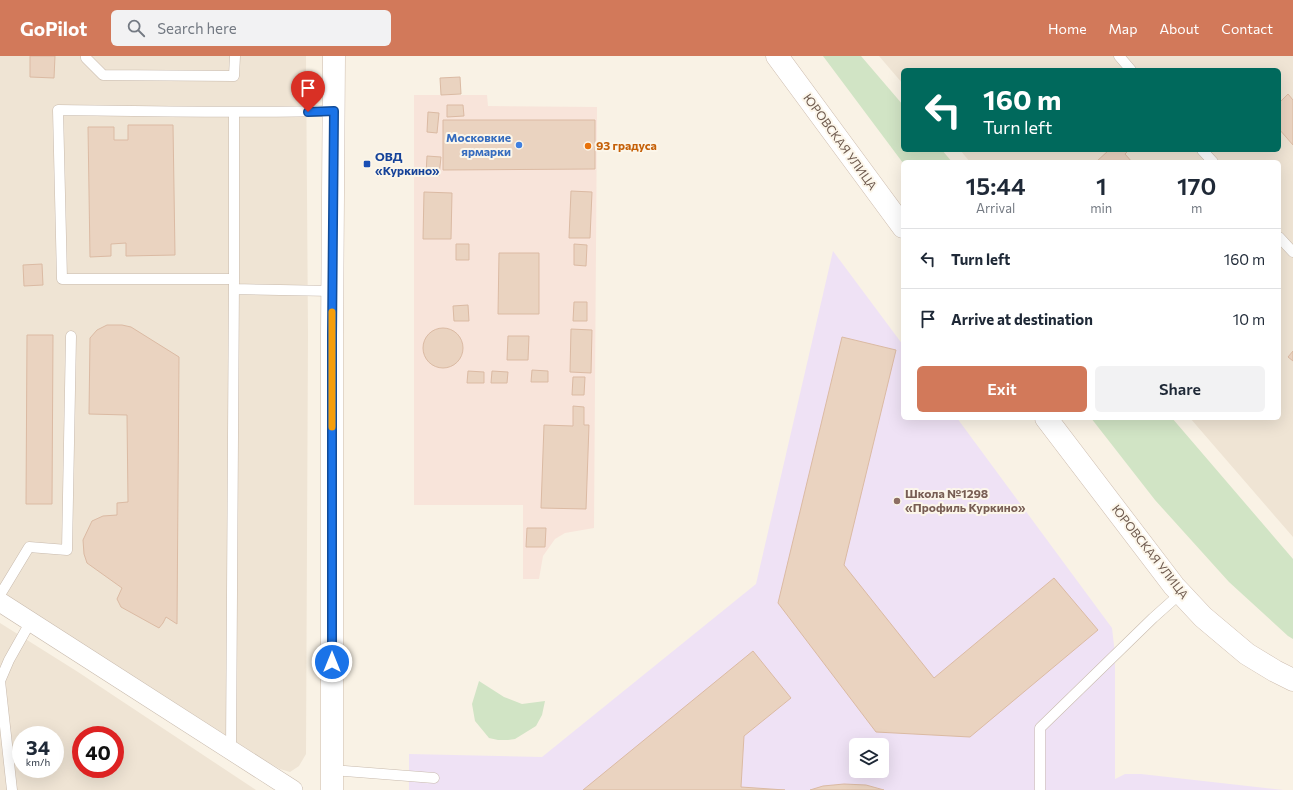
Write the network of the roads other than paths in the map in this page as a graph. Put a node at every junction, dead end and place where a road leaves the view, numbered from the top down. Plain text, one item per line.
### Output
1 (86, 56) edge
2 (235, 56) edge
3 (334, 56) edge
4 (777, 56) edge
5 (1119, 56) edge
6 (1129, 68) edge
7 (334, 111) junction
8 (234, 112) junction
9 (1204, 152) edge
10 (1211, 160) edge
11 (901, 224) edge
12 (1281, 239) edge
13 (1293, 252) edge
14 (234, 279) junction
15 (234, 289) junction
16 (332, 291) junction
17 (71, 336) dead end
18 (1048, 420) edge
19 (1181, 593) junction
20 (0, 595) edge
21 (0, 602) edge
22 (31, 621) junction
23 (1293, 680) edge
24 (231, 750) junction
25 (434, 778) dead end
26 (332, 780) edge
27 (12, 790) edge
28 (292, 790) edge
29 (1040, 790) edge

1 - 2 lane
3 - 7 street
4 - 11 street, ЮРОВСКАЯ УЛИЦА
5 - 6 lane
7 - 8 lane
7 - 16 street
8 - 14 lane
8 - 14 lane
9 - 10 lane
12 - 13 lane
14 - 15 lane
15 - 16 lane
15 - 24 lane
16 - 26 street
17 - 20 lane
18 - 19 street, ЮРОВСКАЯ УЛИЦА
19 - 23 street, ЮРОВСКАЯ УЛИЦА
19 - 29 lane
21 - 22 street
22 - 24 street
22 - 27 lane
24 - 28 street
25 - 26 lane

